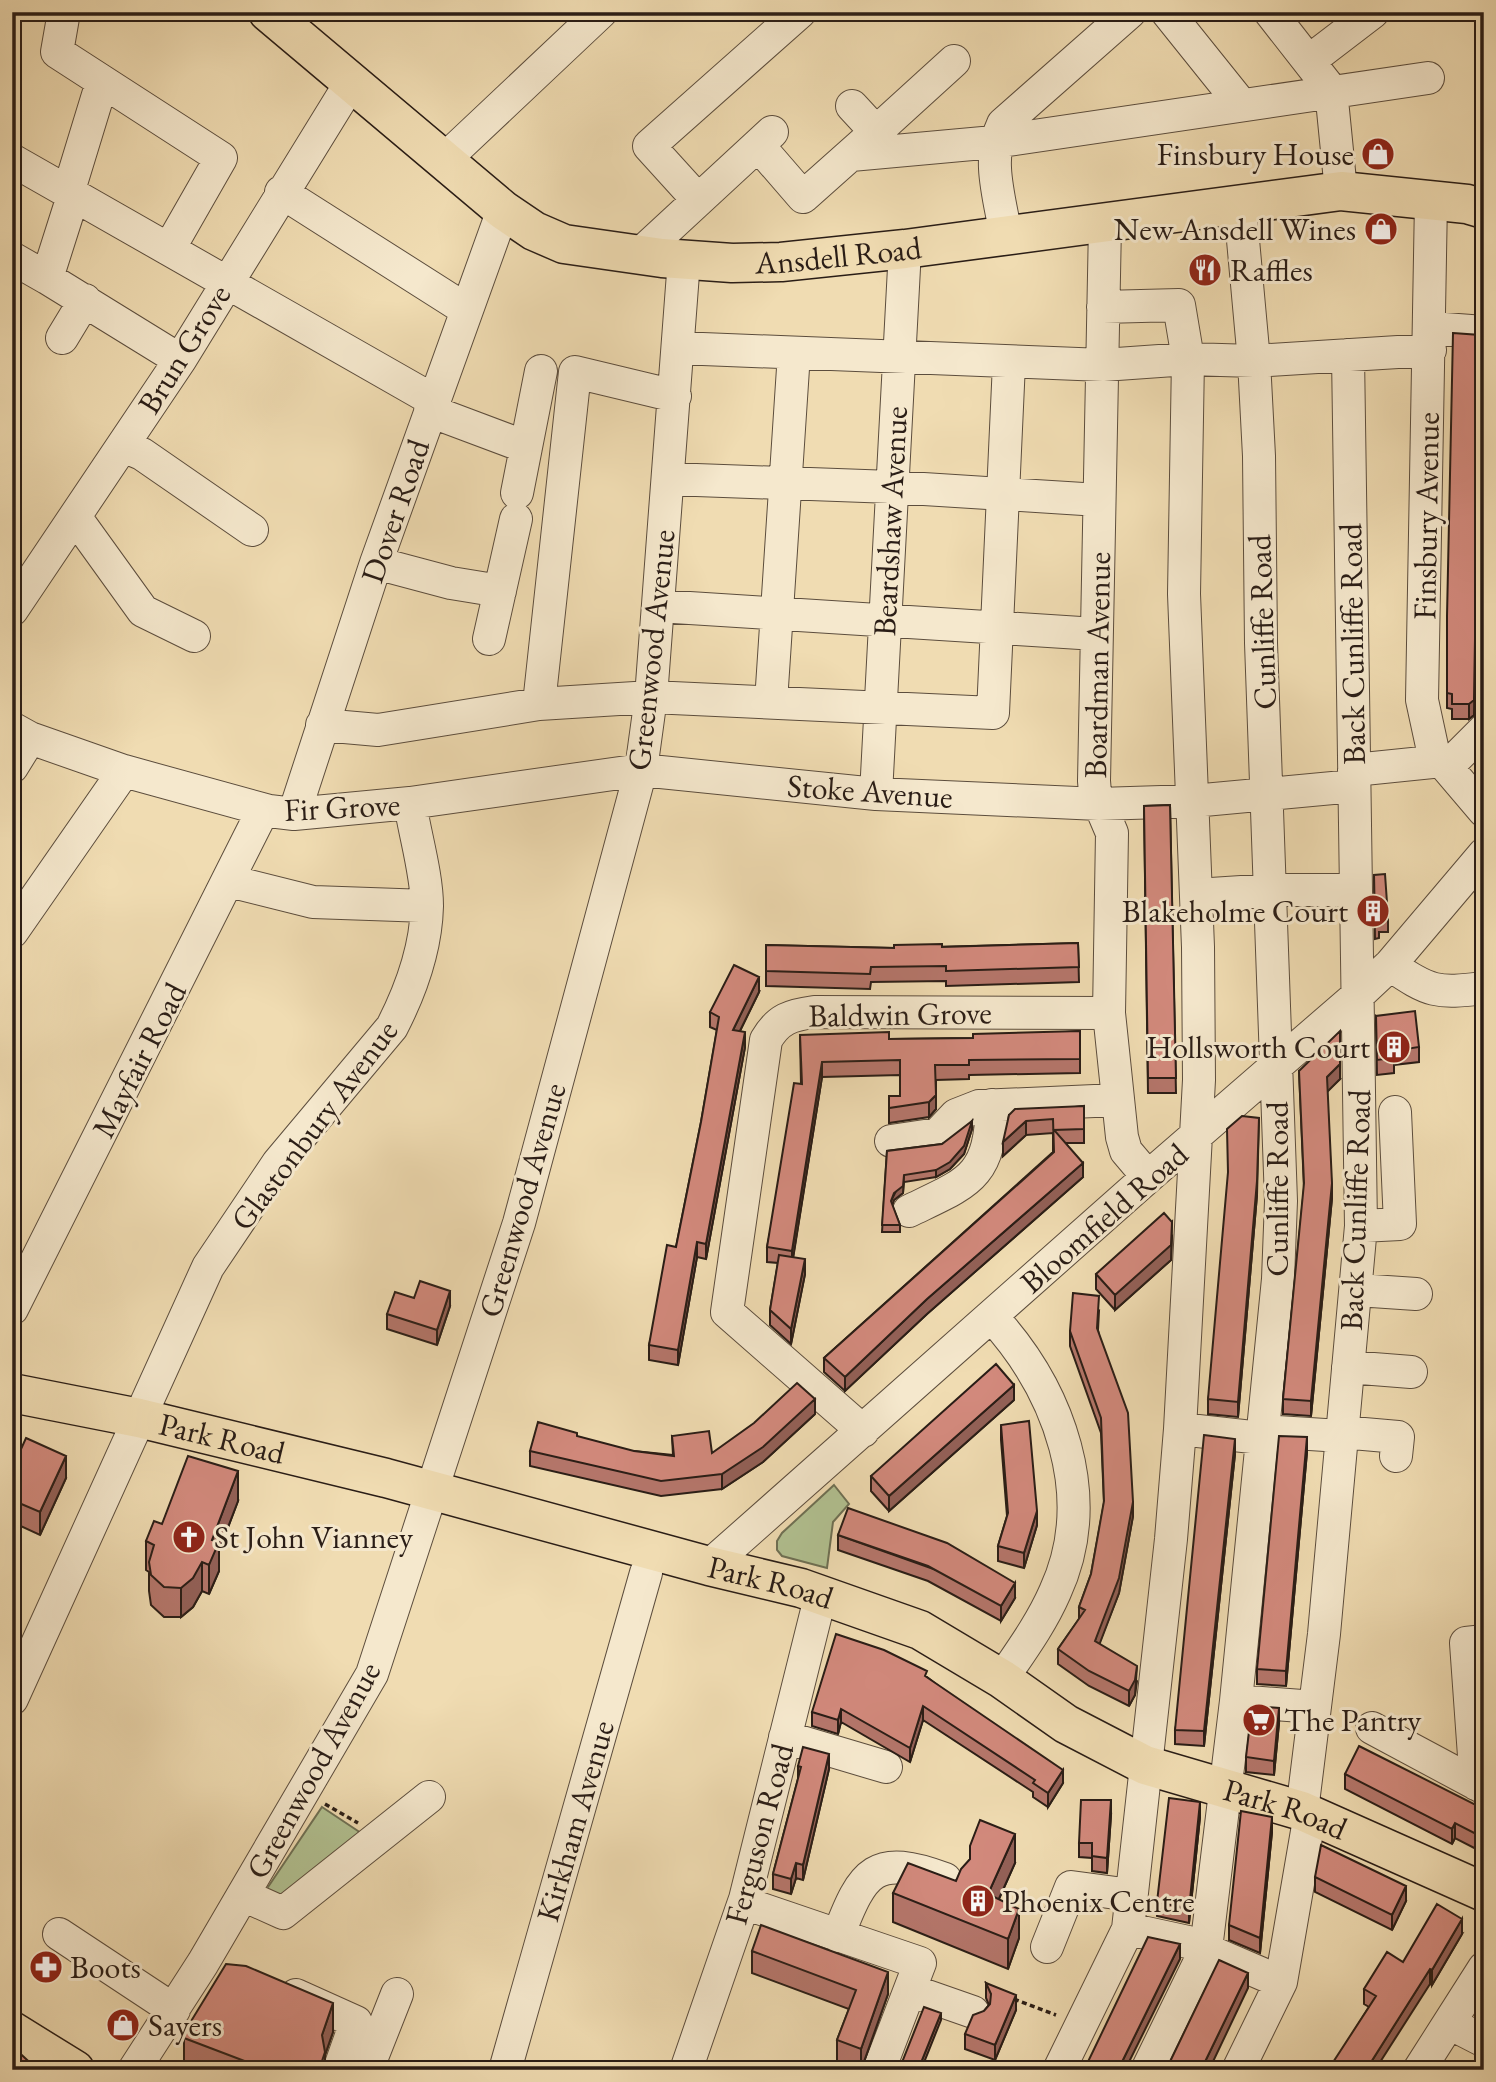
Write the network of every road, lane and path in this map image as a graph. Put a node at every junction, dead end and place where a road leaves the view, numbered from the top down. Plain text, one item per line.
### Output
1 (64, 12) edge
2 (268, 12) edge
3 (601, 12) edge
4 (800, 12) edge
5 (1130, 12) edge
6 (1167, 12) edge
7 (1270, 12) edge
8 (1373, 12) edge
9 (954, 61) dead end
10 (1309, 61) junction
11 (1428, 78) dead end
12 (102, 82) junction
13 (350, 84) junction
14 (1331, 90) junction
15 (1240, 103) junction
16 (852, 106) dead end
17 (876, 132) junction
18 (994, 142) junction
19 (850, 155) junction
20 (12, 160) edge
21 (444, 160) junction
22 (72, 191) junction
23 (1341, 191) junction
24 (281, 192) junction
25 (698, 200) junction
26 (1431, 201) junction
27 (1240, 207) junction
28 (1484, 209) edge
29 (503, 210) junction
30 (1105, 225) junction
31 (1006, 236) junction
32 (169, 249) junction
33 (905, 249) junction
34 (639, 255) junction
35 (12, 258) edge
36 (684, 260) junction
37 (47, 278) junction
38 (226, 283) junction
39 (85, 300) junction
40 (1103, 307) junction
41 (465, 309) junction
42 (1484, 332) edge
43 (62, 338) dead end
44 (1430, 339) junction
45 (678, 348) junction
46 (794, 353) junction
47 (1348, 355) junction
48 (900, 358) junction
49 (180, 359) junction
50 (1188, 359) junction
51 (1254, 361) junction
52 (1009, 363) junction
53 (1103, 365) junction
54 (541, 371) dead end
55 (675, 396) junction
56 (431, 405) junction
57 (123, 446) junction
58 (526, 447) junction
59 (668, 479) junction
60 (787, 483) junction
61 (892, 487) junction
62 (1003, 494) junction
63 (1100, 500) junction
64 (76, 518) junction
65 (252, 530) dead end
66 (376, 563) junction
67 (500, 591) junction
68 (658, 606) junction
69 (12, 610) edge
70 (779, 612) junction
71 (885, 620) junction
72 (997, 628) junction
73 (1096, 634) junction
74 (194, 636) dead end
75 (489, 639) dead end
76 (651, 697) junction
77 (771, 702) junction
78 (539, 704) junction
79 (879, 707) junction
80 (322, 725) junction
81 (1484, 730) edge
82 (21, 733) edge
83 (1444, 764) junction
84 (12, 767) edge
85 (641, 770) junction
86 (124, 771) junction
87 (1354, 778) junction
88 (876, 794) junction
89 (1269, 794) junction
90 (1193, 801) junction
91 (410, 803) junction
92 (1099, 804) junction
93 (263, 810) junction
94 (1484, 811) edge
95 (294, 814) junction
96 (1484, 854) edge
97 (229, 881) junction
98 (1272, 890) junction
99 (1354, 890) junction
100 (1196, 895) junction
101 (427, 906) junction
102 (12, 932) edge
103 (1391, 965) junction
104 (1484, 988) edge
105 (1359, 995) junction
106 (1109, 1013) junction
107 (1276, 1068) junction
108 (1117, 1100) junction
109 (992, 1105) junction
110 (1395, 1112) dead end
111 (1197, 1136) junction
112 (891, 1142) dead end
113 (1148, 1177) junction
114 (909, 1210) dead end
115 (1361, 1226) junction
116 (1357, 1290) junction
117 (1416, 1294) dead end
118 (12, 1309) edge
119 (992, 1317) junction
120 (1348, 1367) junction
121 (1412, 1372) dead end
122 (12, 1392) edge
123 (139, 1418) junction
124 (1180, 1429) junction
125 (863, 1431) junction
126 (1261, 1434) junction
127 (1341, 1434) junction
128 (1396, 1456) dead end
129 (432, 1490) junction
130 (709, 1566) junction
131 (646, 1573) dead end
132 (821, 1594) junction
133 (1484, 1641) edge
134 (1002, 1679) junction
135 (12, 1699) edge
136 (1236, 1700) junction
137 (1315, 1707) junction
138 (1372, 1728) dead end
139 (785, 1737) junction
140 (1144, 1765) junction
141 (886, 1767) dead end
142 (1480, 1786) edge
143 (1226, 1790) junction
144 (304, 1791) junction
145 (429, 1797) dead end
146 (1306, 1812) junction
147 (377, 1835) junction
148 (953, 1882) edge
149 (1484, 1892) edge
150 (243, 1895) junction
151 (1131, 1895) junction
152 (744, 1903) junction
153 (1128, 1929) junction
154 (59, 1934) dead end
155 (838, 1936) junction
156 (1047, 1947) dead end
157 (1206, 1949) junction
158 (1484, 1968) edge
159 (1281, 1982) junction
160 (271, 1985) edge
161 (910, 1990) junction
162 (397, 1994) dead end
163 (1010, 1998) edge
164 (174, 2010) junction
165 (973, 2012) edge
166 (1449, 2023) junction
167 (1081, 2025) junction
168 (12, 2031) edge
169 (1484, 2041) edge
170 (75, 2070) edge
171 (134, 2070) edge
172 (339, 2070) edge
173 (367, 2070) edge
174 (505, 2070) edge
175 (686, 2070) edge
176 (880, 2070) edge
177 (1059, 2070) edge
178 (1147, 2070) edge
179 (1238, 2070) edge
180 (1419, 2070) edge

1 - 12 street
2 - 13 main road, Ansdell Road
3 - 21 street
4 - 25 street
5 - 18 street
6 - 15 street
7 - 10 street
8 - 10 street
9 - 17 street
10 - 14 street
11 - 14 street
12 - 22 street
12 - 32 street
13 - 21 main road, Ansdell Road
13 - 24 street, Brun Grove
14 - 15 street
14 - 23 street
15 - 18 street
16 - 17 street
17 - 19 street
18 - 19 street
18 - 31 street
19 - 25 street
20 - 22 street
21 - 29 main road, Ansdell Road
22 - 32 street
22 - 37 street
23 - 26 main road, Ansdell Road
23 - 27 main road, Ansdell Road
24 - 38 street, Brun Grove
24 - 41 street
25 - 34 street
26 - 28 main road, Ansdell Road
26 - 44 street, Finsbury Avenue
27 - 30 main road, Ansdell Road
27 - 51 street, Cunliffe Road
29 - 34 main road, Ansdell Road
29 - 41 street, Dover Road
30 - 31 main road, Ansdell Road
30 - 40 street, Boardman Avenue
31 - 33 main road, Ansdell Road
32 - 38 street
33 - 36 main road, Ansdell Road
33 - 48 street, Beardshaw Avenue
34 - 36 main road, Ansdell Road
35 - 37 street
36 - 45 street, Greenwood Avenue
37 - 39 street
38 - 49 street, Brun Grove
38 - 56 street
39 - 43 street
39 - 49 street
40 - 50 street
40 - 53 street, Boardman Avenue
41 - 56 street, Dover Road
42 - 44 street
44 - 47 street
44 - 83 street, Finsbury Avenue
45 - 46 street
45 - 55 street, Greenwood Avenue
46 - 48 street
46 - 60 street
47 - 51 street
47 - 87 street, Back Cunliffe Road
48 - 52 street
48 - 61 street, Beardshaw Avenue
49 - 57 street, Brun Grove
50 - 51 street
50 - 53 street
50 - 90 street
51 - 89 street, Cunliffe Road
52 - 53 street
52 - 62 street
53 - 63 street, Boardman Avenue
54 - 58 street
55 - 59 street, Greenwood Avenue
55 - 78 street
56 - 58 street
56 - 66 street, Dover Road
57 - 64 street, Brun Grove
57 - 65 street
58 - 67 street
59 - 60 street
59 - 68 street, Greenwood Avenue
60 - 61 street
60 - 70 street
61 - 62 street
61 - 71 street, Beardshaw Avenue
62 - 63 street
62 - 72 street
63 - 73 street, Boardman Avenue
64 - 69 street, Brun Grove
64 - 74 street
66 - 67 street
66 - 80 street, Dover Road
67 - 75 street
68 - 70 street
68 - 76 street, Greenwood Avenue
70 - 71 street
70 - 77 street
71 - 72 street
71 - 79 street, Beardshaw Avenue
72 - 73 street
72 - 79 street
73 - 92 street, Boardman Avenue
76 - 77 street
76 - 78 street
76 - 85 street, Greenwood Avenue
77 - 79 street
78 - 80 street
79 - 88 street, Beardshaw Avenue
80 - 95 street, Dover Road
81 - 83 street
82 - 84 street
82 - 86 street, Fir Grove
83 - 87 street, Stoke Avenue
83 - 94 street, Finsbury Avenue
85 - 88 street, Stoke Avenue
85 - 91 street, Fir Grove
85 - 129 street, Greenwood Avenue
86 - 93 street, Fir Grove
86 - 102 street
87 - 89 street, Stoke Avenue
87 - 99 street, Back Cunliffe Road
88 - 92 street, Stoke Avenue
89 - 90 street, Stoke Avenue
89 - 98 street, Cunliffe Road
90 - 92 street, Stoke Avenue
90 - 100 street
91 - 95 street, Fir Grove
91 - 101 street, Glastonbury Avenue
92 - 106 street, Boardman Avenue
93 - 95 street, Fir Grove
93 - 97 street, Mayfair Road
96 - 103 street, Bloomfield Road
97 - 101 street
97 - 118 street, Mayfair Road
98 - 99 street
98 - 100 street
98 - 107 street, Cunliffe Road
99 - 105 street, Back Cunliffe Road
100 - 111 street
101 - 123 street, Glastonbury Avenue
103 - 104 street
103 - 105 street, Bloomfield Road
105 - 107 street, Bloomfield Road
105 - 115 street, Back Cunliffe Road
106 - 108 street, Boardman Avenue
106 - 125 street, Baldwin Grove
107 - 111 street, Bloomfield Road
107 - 126 street, Cunliffe Road
108 - 109 street
108 - 113 street, Boardman Avenue
109 - 112 street
109 - 114 street
110 - 115 street
111 - 113 street, Bloomfield Road
111 - 124 street
113 - 119 street, Bloomfield Road
115 - 116 street, Back Cunliffe Road
116 - 117 street
116 - 120 street, Back Cunliffe Road
119 - 125 street, Bloomfield Road
119 - 134 street
120 - 121 street
120 - 127 street, Back Cunliffe Road
122 - 123 main road, Park Road
123 - 129 main road, Park Road
123 - 135 street, Glastonbury Avenue
124 - 126 street
124 - 140 street
125 - 130 street, Bloomfield Road
126 - 127 street
126 - 136 street, Cunliffe Road
127 - 128 street
127 - 137 street, Back Cunliffe Road
129 - 130 main road, Park Road
129 - 144 street, Greenwood Avenue
130 - 132 main road, Park Road
131 - 174 street, Kirkham Avenue
132 - 134 main road, Park Road
132 - 139 street, Ferguson Road
133 - 142 street
134 - 140 main road, Park Road
136 - 137 street
136 - 143 street, Cunliffe Road
137 - 146 street, Back Cunliffe Road
138 - 142 street
139 - 141 street
139 - 152 street, Ferguson Road
140 - 143 main road, Park Road
140 - 151 street
143 - 146 main road, Park Road
143 - 157 street, Cunliffe Road
144 - 147 path
144 - 150 street, Greenwood Avenue
145 - 147 street
146 - 149 main road, Park Road
146 - 159 street, Back Cunliffe Road
147 - 150 street
148 - 155 street
150 - 164 street, Greenwood Avenue
151 - 153 street
151 - 156 street
152 - 155 street
152 - 175 street, Ferguson Road
153 - 157 street
153 - 167 street
154 - 164 street
155 - 161 street
157 - 159 street
157 - 178 street, Cunliffe Road
158 - 166 street
159 - 179 street, Back Cunliffe Road
160 - 172 street
161 - 165 street
161 - 176 street
162 - 173 street
163 - 167 path
164 - 171 street, Greenwood Avenue
166 - 169 street
166 - 180 street
167 - 177 street
168 - 170 main road

